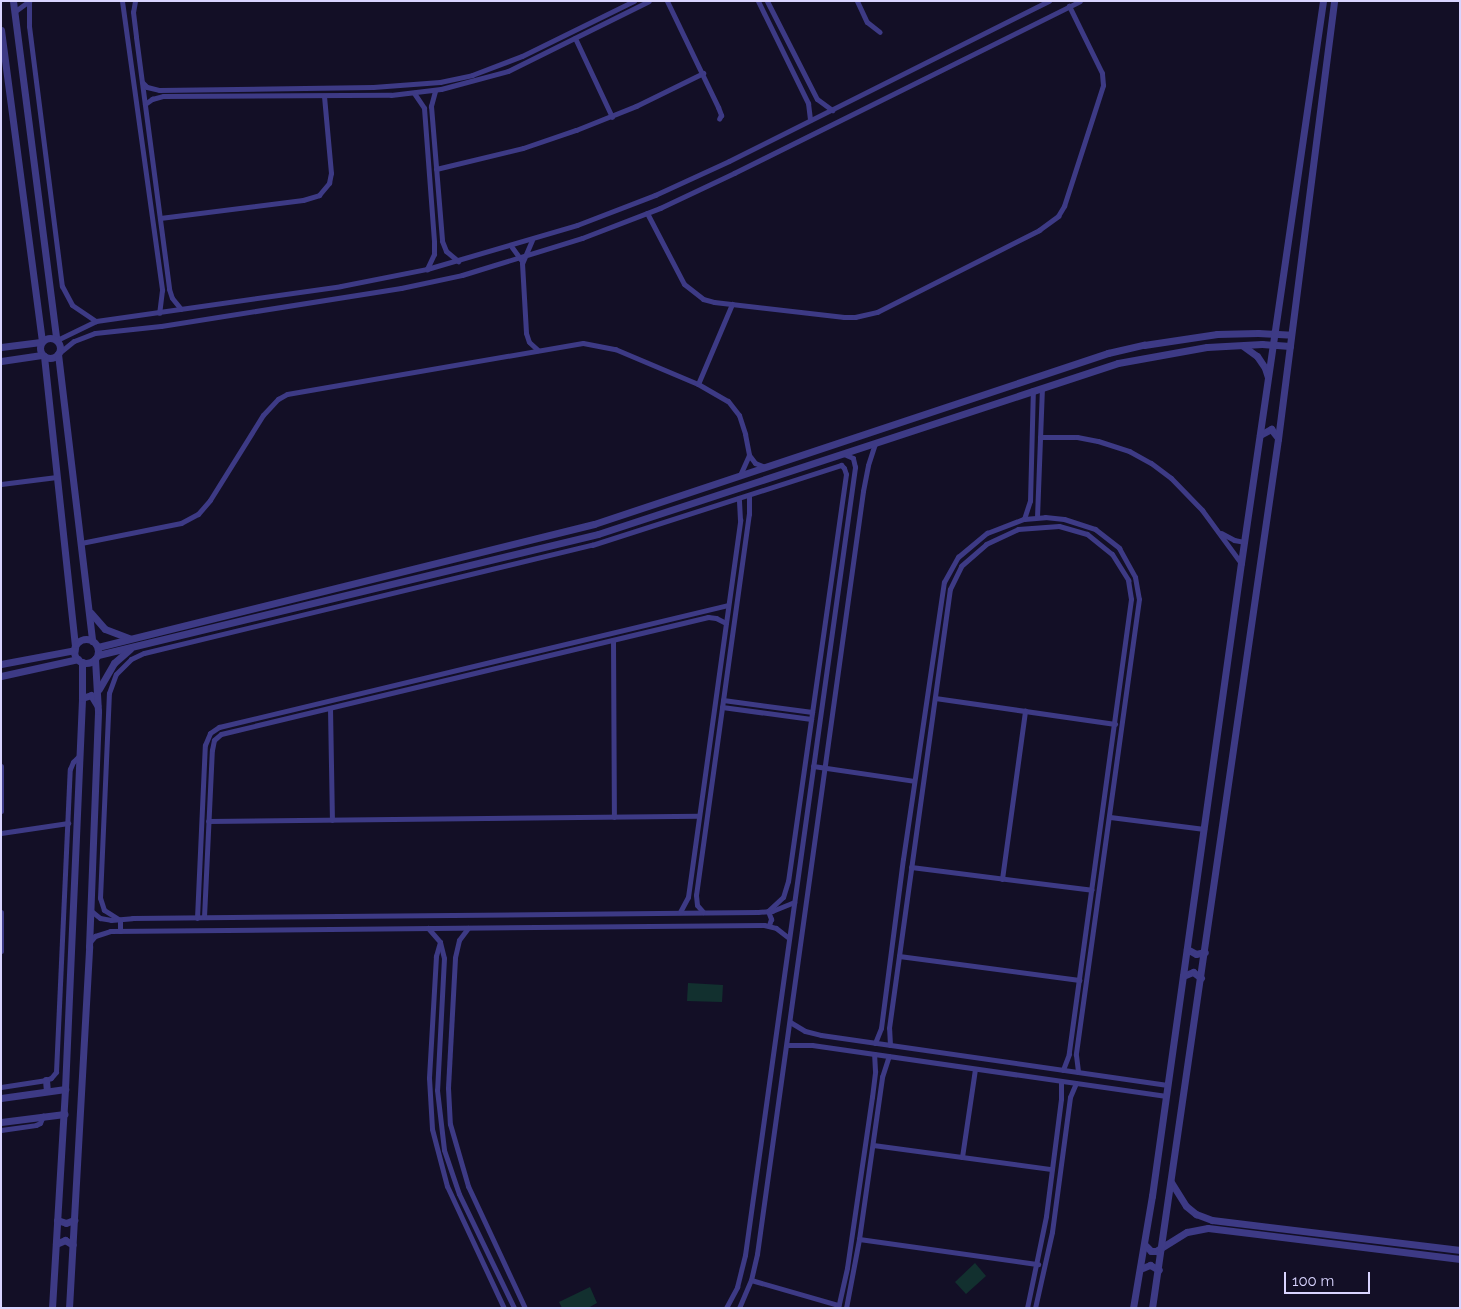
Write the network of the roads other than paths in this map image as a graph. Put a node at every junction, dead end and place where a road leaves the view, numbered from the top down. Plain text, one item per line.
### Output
1 (12, 1) edge
2 (29, 1) edge
3 (122, 1) edge
4 (136, 1) edge
5 (634, 1) edge
6 (649, 1) edge
7 (667, 1) edge
8 (758, 1) edge
9 (767, 1) edge
10 (857, 1) edge
11 (1049, 1) edge
12 (1080, 1) edge
13 (1323, 1) edge
14 (1334, 1) edge
15 (1069, 6) junction
16 (14, 12) junction
17 (1028, 12) junction
18 (126, 16) junction
19 (133, 16) junction
20 (1033, 24) junction
21 (1, 30) edge
22 (880, 32) dead end
23 (575, 38) junction
24 (556, 40) junction
25 (560, 46) junction
26 (703, 73) junction
27 (142, 82) junction
28 (808, 83) junction
29 (800, 87) junction
30 (163, 90) junction
31 (435, 91) junction
32 (414, 93) junction
33 (163, 96) junction
34 (324, 96) junction
35 (145, 104) junction
36 (832, 110) junction
37 (432, 115) junction
38 (425, 116) junction
39 (612, 117) junction
40 (719, 119) dead end
41 (810, 120) junction
42 (1304, 132) junction
43 (1316, 134) junction
44 (770, 141) junction
45 (775, 153) junction
46 (1300, 160) junction
47 (1313, 165) junction
48 (436, 169) junction
49 (647, 213) junction
50 (160, 218) junction
51 (434, 236) junction
52 (441, 236) junction
53 (533, 240) junction
54 (511, 246) junction
55 (522, 259) junction
56 (459, 262) junction
57 (427, 269) junction
58 (169, 289) junction
59 (162, 290) junction
60 (732, 304) junction
61 (181, 309) junction
62 (159, 312) junction
63 (96, 322) junction
64 (1276, 334) junction
65 (1291, 335) junction
66 (56, 339) junction
67 (41, 342) junction
68 (1240, 345) junction
69 (1274, 345) junction
70 (1290, 346) junction
71 (2, 347) edge
72 (538, 350) junction
73 (58, 354) junction
74 (43, 355) junction
75 (3, 360) edge
76 (1268, 382) junction
77 (698, 384) junction
78 (1042, 388) junction
79 (1033, 390) junction
80 (1260, 435) junction
81 (1040, 437) junction
82 (1278, 439) junction
83 (875, 443) junction
84 (844, 454) junction
85 (749, 455) junction
86 (765, 468) junction
87 (740, 476) junction
88 (57, 477) junction
89 (1, 484) edge
90 (852, 490) junction
91 (695, 491) junction
92 (863, 491) junction
93 (750, 495) junction
94 (1030, 496) junction
95 (1038, 496) junction
96 (677, 497) junction
97 (739, 498) junction
98 (699, 502) junction
99 (681, 508) junction
100 (1037, 517) junction
101 (1024, 519) junction
102 (1220, 532) junction
103 (1112, 542) junction
104 (1244, 542) junction
105 (81, 543) junction
106 (1106, 548) junction
107 (1241, 563) junction
108 (728, 605) junction
109 (89, 610) junction
110 (702, 611) junction
111 (704, 618) junction
112 (726, 624) junction
113 (936, 626) junction
114 (180, 627) junction
115 (944, 628) junction
116 (182, 635) junction
117 (136, 637) junction
118 (613, 640) junction
119 (92, 641) junction
120 (133, 646) junction
121 (75, 648) junction
122 (97, 654) junction
123 (80, 660) junction
124 (1, 664) edge
125 (480, 664) junction
126 (482, 671) junction
127 (1, 676) edge
128 (816, 679) junction
129 (825, 680) junction
130 (98, 692) junction
131 (82, 698) junction
132 (935, 698) junction
133 (723, 700) junction
134 (722, 707) junction
135 (330, 708) junction
136 (98, 710) junction
137 (1025, 711) junction
138 (812, 712) junction
139 (811, 719) junction
140 (1115, 724) junction
141 (80, 755) junction
142 (1, 766) edge
143 (813, 766) junction
144 (824, 768) junction
145 (915, 775) junction
146 (924, 776) junction
147 (914, 781) junction
148 (1, 811) edge
149 (699, 816) junction
150 (614, 817) junction
151 (1110, 817) junction
152 (332, 820) junction
153 (208, 822) junction
154 (68, 824) junction
155 (1204, 829) junction
156 (1, 833) edge
157 (792, 848) junction
158 (802, 849) junction
159 (903, 859) junction
160 (912, 864) junction
161 (692, 865) junction
162 (700, 866) junction
163 (1002, 878) junction
164 (1092, 890) junction
165 (794, 902) junction
166 (89, 910) junction
167 (768, 911) junction
168 (1, 912) edge
169 (680, 912) junction
170 (703, 912) junction
171 (364, 916) junction
172 (204, 917) junction
173 (196, 918) junction
174 (120, 920) junction
175 (769, 925) junction
176 (428, 928) junction
177 (468, 928) junction
178 (364, 929) junction
179 (120, 931) junction
180 (789, 938) junction
181 (90, 942) junction
182 (440, 942) junction
183 (1187, 948) junction
184 (1, 951) edge
185 (1205, 952) junction
186 (899, 956) junction
187 (1083, 957) junction
188 (444, 958) junction
189 (455, 958) junction
190 (1090, 958) junction
191 (1183, 976) junction
192 (784, 977) junction
193 (796, 978) junction
194 (1201, 978) junction
195 (1080, 980) junction
196 (790, 1022) junction
197 (821, 1036) junction
198 (875, 1043) junction
199 (787, 1045) junction
200 (890, 1045) junction
201 (820, 1046) junction
202 (942, 1052) junction
203 (874, 1054) junction
204 (889, 1056) junction
205 (939, 1064) junction
206 (975, 1069) junction
207 (1063, 1070) junction
208 (1078, 1072) junction
209 (1115, 1077) junction
210 (46, 1080) junction
211 (1061, 1082) junction
212 (1076, 1084) junction
213 (1167, 1085) junction
214 (1, 1087) edge
215 (65, 1089) junction
216 (1113, 1089) junction
217 (47, 1091) junction
218 (1166, 1096) junction
219 (872, 1097) junction
220 (1, 1098) edge
221 (879, 1098) junction
222 (64, 1114) junction
223 (43, 1116) junction
224 (1, 1122) edge
225 (764, 1129) junction
226 (1, 1130) edge
227 (775, 1130) junction
228 (1056, 1130) junction
229 (1066, 1132) junction
230 (873, 1145) junction
231 (962, 1157) junction
232 (1051, 1169) junction
233 (1171, 1182) junction
234 (57, 1220) junction
235 (74, 1220) junction
236 (859, 1239) junction
237 (56, 1244) junction
238 (73, 1245) junction
239 (1144, 1245) junction
240 (1162, 1249) junction
241 (1460, 1250) edge
242 (849, 1256) junction
243 (857, 1257) junction
244 (1460, 1259) edge
245 (1038, 1264) junction
246 (1140, 1268) junction
247 (1159, 1270) junction
248 (751, 1280) junction
249 (1034, 1282) junction
250 (1041, 1284) junction
251 (838, 1306) edge
252 (52, 1308) edge
253 (69, 1308) edge
254 (504, 1308) edge
255 (514, 1308) edge
256 (526, 1308) edge
257 (726, 1308) edge
258 (739, 1308) edge
259 (846, 1308) edge
260 (1027, 1308) edge
261 (1035, 1308) edge
262 (1133, 1308) edge
263 (1152, 1308) edge

1 - 16 street
2 - 16 street
2 - 63 street
3 - 18 street
4 - 19 street
5 - 24 street
6 - 23 street
7 - 26 street
8 - 29 street
9 - 28 street
10 - 22 street
11 - 17 street
12 - 15 street
13 - 42 street
14 - 43 street
15 - 20 street
15 - 60 street
16 - 66 street
17 - 20 street
17 - 36 street
18 - 19 street
18 - 59 street
19 - 27 street
20 - 45 street
21 - 67 street
23 - 25 street
23 - 39 street
24 - 25 street
24 - 30 street
25 - 31 street
26 - 39 street
26 - 40 street
27 - 30 street
27 - 35 street
28 - 29 street
28 - 36 street
29 - 41 street
30 - 33 street
31 - 32 street
31 - 37 street
32 - 34 street
32 - 38 street
33 - 34 street
33 - 35 street
34 - 50 street
35 - 50 street
36 - 41 street
37 - 38 street
37 - 48 street
38 - 51 street
39 - 48 street
41 - 44 street
42 - 43 street
42 - 46 street
43 - 47 street
44 - 45 street
44 - 53 street
45 - 49 street
46 - 47 street
46 - 64 street
47 - 65 street
48 - 52 street
49 - 55 street
49 - 60 street
50 - 58 street
51 - 52 street
51 - 57 street
52 - 56 street
53 - 54 street
53 - 55 street
54 - 55 street
54 - 56 street
55 - 72 street
55 - 73 street
56 - 57 street
57 - 61 street
58 - 59 street
58 - 61 street
59 - 62 street
60 - 77 street
61 - 62 street
62 - 63 street
63 - 66 street
64 - 65 street
64 - 69 street
64 - 86 street
65 - 70 street
66 - 67 street
66 - 73 street
67 - 71 street
67 - 74 street
68 - 69 street
68 - 76 street
68 - 78 street
69 - 70 street
69 - 76 street
70 - 82 street
71 - 75 street
72 - 77 street
72 - 105 street
73 - 74 street
73 - 105 street
74 - 75 street
74 - 88 street
76 - 80 street
77 - 85 street
78 - 79 street
78 - 81 street
79 - 83 street
79 - 94 street
80 - 82 street
80 - 104 street
81 - 95 street
81 - 102 street
82 - 185 street
83 - 84 street
83 - 92 street
84 - 90 street
84 - 98 street
85 - 86 street
85 - 87 street
86 - 87 street
87 - 91 street
88 - 89 street
88 - 121 street
90 - 92 street
90 - 129 street
91 - 96 street
91 - 98 street
92 - 144 street
93 - 97 street
93 - 128 street
93 - 133 street
94 - 95 street
94 - 101 street
95 - 100 street
96 - 99 street
96 - 114 street
97 - 108 street
97 - 174 street
98 - 99 street
99 - 116 street
100 - 101 street
100 - 103 street
101 - 113 street
102 - 104 street
102 - 107 street
103 - 106 street
103 - 151 street
104 - 107 street
105 - 109 street
106 - 115 street
106 - 140 street
107 - 155 street
108 - 110 street
108 - 112 street
109 - 117 street
109 - 119 street
110 - 111 street
110 - 125 street
111 - 112 street
111 - 118 street
112 - 149 street
113 - 115 street
113 - 145 street
114 - 116 street
114 - 117 street
115 - 132 street
116 - 120 street
117 - 122 street
118 - 126 street
118 - 150 street
119 - 121 street
119 - 122 street
120 - 122 street
120 - 130 street
121 - 123 street
121 - 124 street
122 - 123 street
122 - 130 street
123 - 127 street
123 - 131 street
125 - 126 street
125 - 173 street
126 - 135 street
128 - 129 street
128 - 138 street
129 - 143 street
130 - 136 street
131 - 136 street
131 - 141 street
132 - 137 street
132 - 146 street
133 - 134 street
133 - 138 street
134 - 139 street
134 - 162 street
135 - 152 street
135 - 153 street
136 - 166 street
137 - 140 street
137 - 163 street
138 - 139 street
139 - 157 street
140 - 164 street
141 - 154 street
141 - 215 street
142 - 148 street
143 - 144 street
143 - 158 street
144 - 147 street
144 - 193 street
145 - 146 street
145 - 147 street
146 - 160 street
147 - 159 street
149 - 150 street
149 - 161 street
150 - 152 street
151 - 155 street
151 - 190 street
152 - 153 street
153 - 172 street
154 - 156 street
154 - 210 street
155 - 183 street
157 - 158 street
157 - 167 street
158 - 165 street
159 - 160 street
159 - 198 street
160 - 163 street
160 - 186 street
161 - 162 street
161 - 169 street
162 - 170 street
163 - 164 street
164 - 187 street
165 - 167 street
165 - 180 street
166 - 174 street
166 - 181 street
167 - 170 street
167 - 175 street
168 - 184 street
169 - 170 street
169 - 171 street
171 - 172 street
171 - 178 street
172 - 173 street
173 - 174 street
174 - 179 street
175 - 177 street
175 - 180 street
176 - 177 street
176 - 178 street
176 - 182 street
177 - 189 street
178 - 179 street
179 - 181 street
180 - 192 street
181 - 235 street
182 - 188 street
182 - 254 street
183 - 185 street
183 - 191 street
185 - 194 street
186 - 195 street
186 - 200 street
187 - 190 street
187 - 195 street
188 - 189 street
188 - 255 street
189 - 256 street
190 - 208 street
191 - 194 street
191 - 213 street
192 - 193 street
192 - 225 street
193 - 196 street
194 - 233 street
195 - 207 street
196 - 197 street
196 - 199 street
197 - 198 street
197 - 201 street
198 - 200 street
199 - 201 street
199 - 227 street
200 - 202 street
201 - 203 street
202 - 205 street
202 - 207 street
203 - 204 street
203 - 219 street
204 - 205 street
204 - 221 street
205 - 206 street
206 - 211 street
206 - 231 street
207 - 208 street
208 - 209 street
209 - 213 street
209 - 216 street
210 - 214 street
210 - 217 street
211 - 212 street
211 - 228 street
212 - 216 street
212 - 229 street
213 - 218 street
215 - 217 street
215 - 222 street
216 - 218 street
217 - 220 street
218 - 239 street
219 - 221 street
219 - 242 street
221 - 230 street
222 - 223 street
222 - 234 street
223 - 224 street
223 - 226 street
225 - 227 street
225 - 257 street
227 - 248 street
228 - 229 street
228 - 232 street
229 - 250 street
230 - 231 street
230 - 236 street
231 - 232 street
232 - 245 street
233 - 240 street
233 - 241 street
234 - 235 street
234 - 237 street
235 - 238 street
236 - 243 street
236 - 245 street
237 - 238 street
237 - 252 street
238 - 253 street
239 - 240 street
239 - 246 street
240 - 244 street
240 - 247 street
242 - 243 street
242 - 251 street
243 - 259 street
245 - 249 street
246 - 247 street
246 - 262 street
247 - 263 street
248 - 251 street
248 - 258 street
249 - 250 street
249 - 260 street
250 - 261 street

